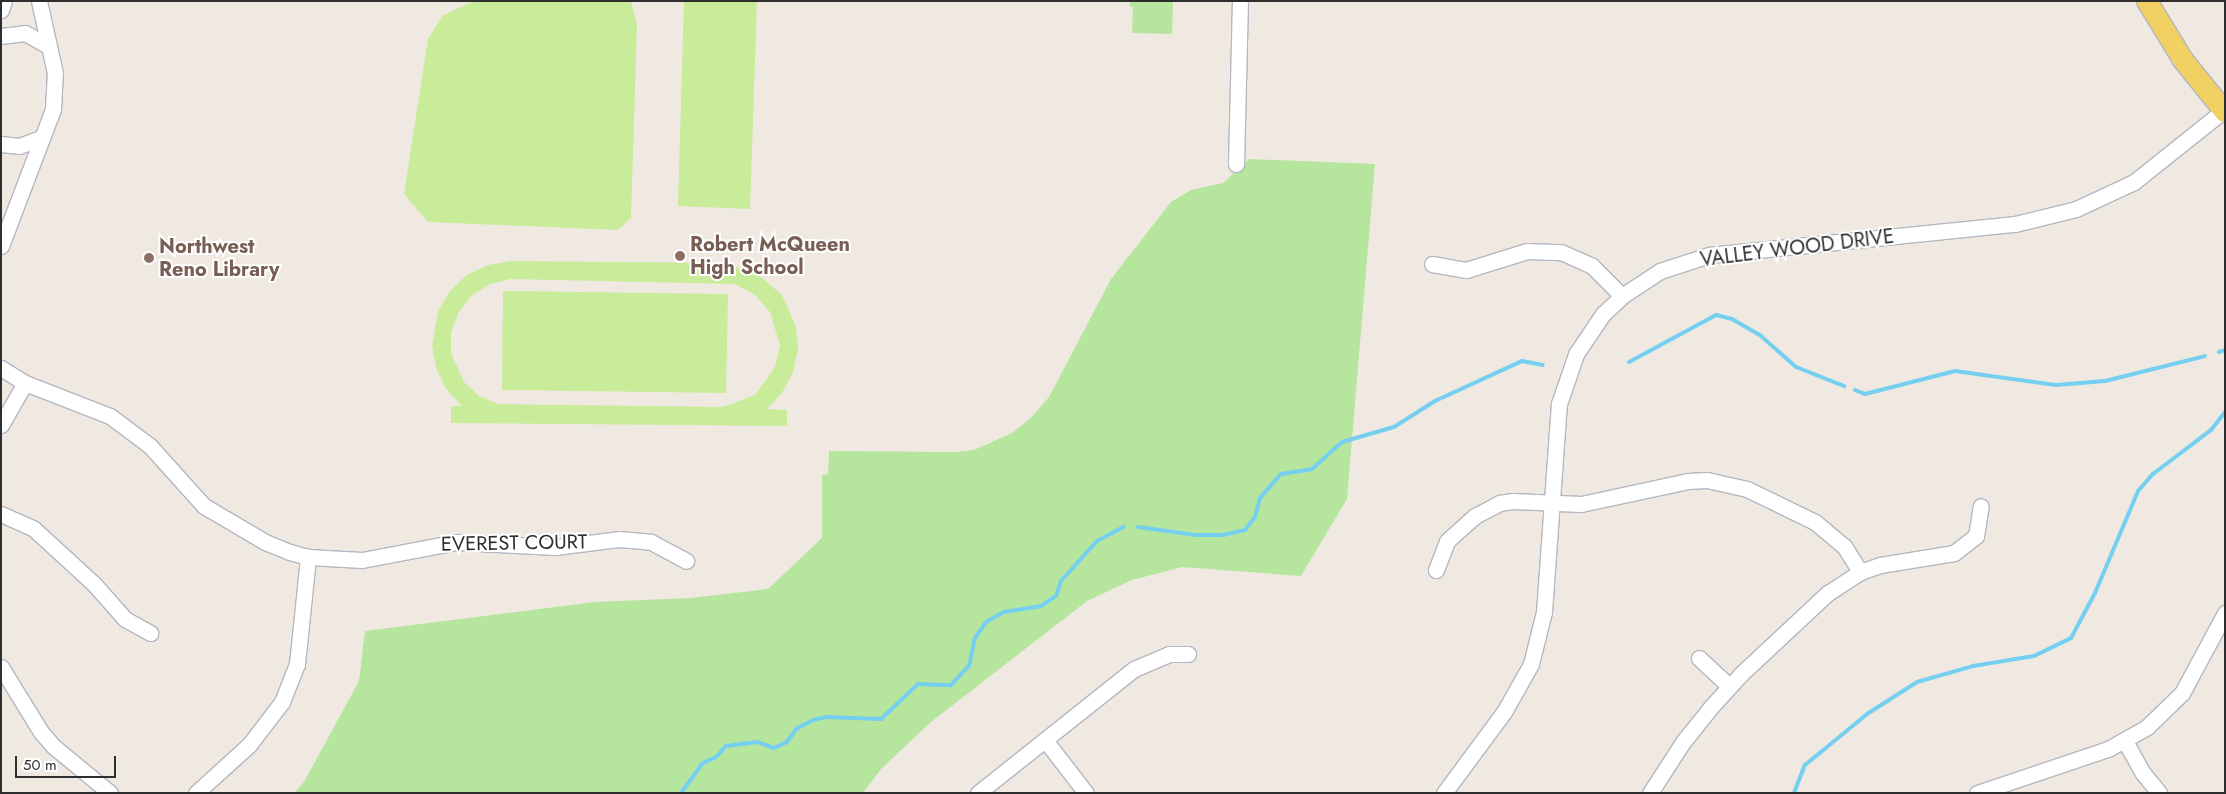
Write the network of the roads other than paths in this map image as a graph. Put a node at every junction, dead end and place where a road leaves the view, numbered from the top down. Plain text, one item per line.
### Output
1 (4, 1) edge
2 (39, 1) edge
3 (1240, 1) edge
4 (2147, 1) edge
5 (1, 10) edge
6 (1, 36) edge
7 (48, 46) junction
8 (2224, 112) edge
9 (41, 138) junction
10 (1, 144) edge
11 (1236, 164) dead end
12 (1, 246) edge
13 (1432, 264) dead end
14 (1622, 296) junction
15 (1, 368) edge
16 (25, 383) junction
17 (1, 425) edge
18 (1551, 503) junction
19 (1981, 506) dead end
20 (1, 514) edge
21 (308, 557) junction
22 (686, 561) dead end
23 (1436, 570) dead end
24 (1860, 572) junction
25 (2225, 613) edge
26 (150, 633) dead end
27 (1188, 654) dead end
28 (1699, 658) dead end
29 (1, 667) edge
30 (1729, 686) junction
31 (1045, 740) junction
32 (2125, 741) junction
33 (110, 793) edge
34 (196, 793) edge
35 (978, 793) edge
36 (1086, 793) edge
37 (1444, 793) edge
38 (1650, 793) edge
39 (1977, 793) edge
40 (2159, 793) edge

1 - 5 street
2 - 7 street
3 - 11 street
4 - 8 main road
6 - 7 street
7 - 9 street
8 - 14 street, VALLEY WOOD DRIVE
9 - 10 street
9 - 12 street
13 - 14 street
14 - 18 street, VALLEY WOOD DRIVE
15 - 16 street, EVEREST COURT
16 - 17 street
16 - 21 street, EVEREST COURT
18 - 23 street
18 - 24 street
18 - 37 street, VALLEY WOOD DRIVE
19 - 24 street
20 - 26 street
21 - 22 street, EVEREST COURT
21 - 34 street
24 - 30 street
25 - 32 street
27 - 31 street
28 - 30 street
29 - 33 street
30 - 38 street
31 - 35 street
31 - 36 street
32 - 39 street
32 - 40 street

